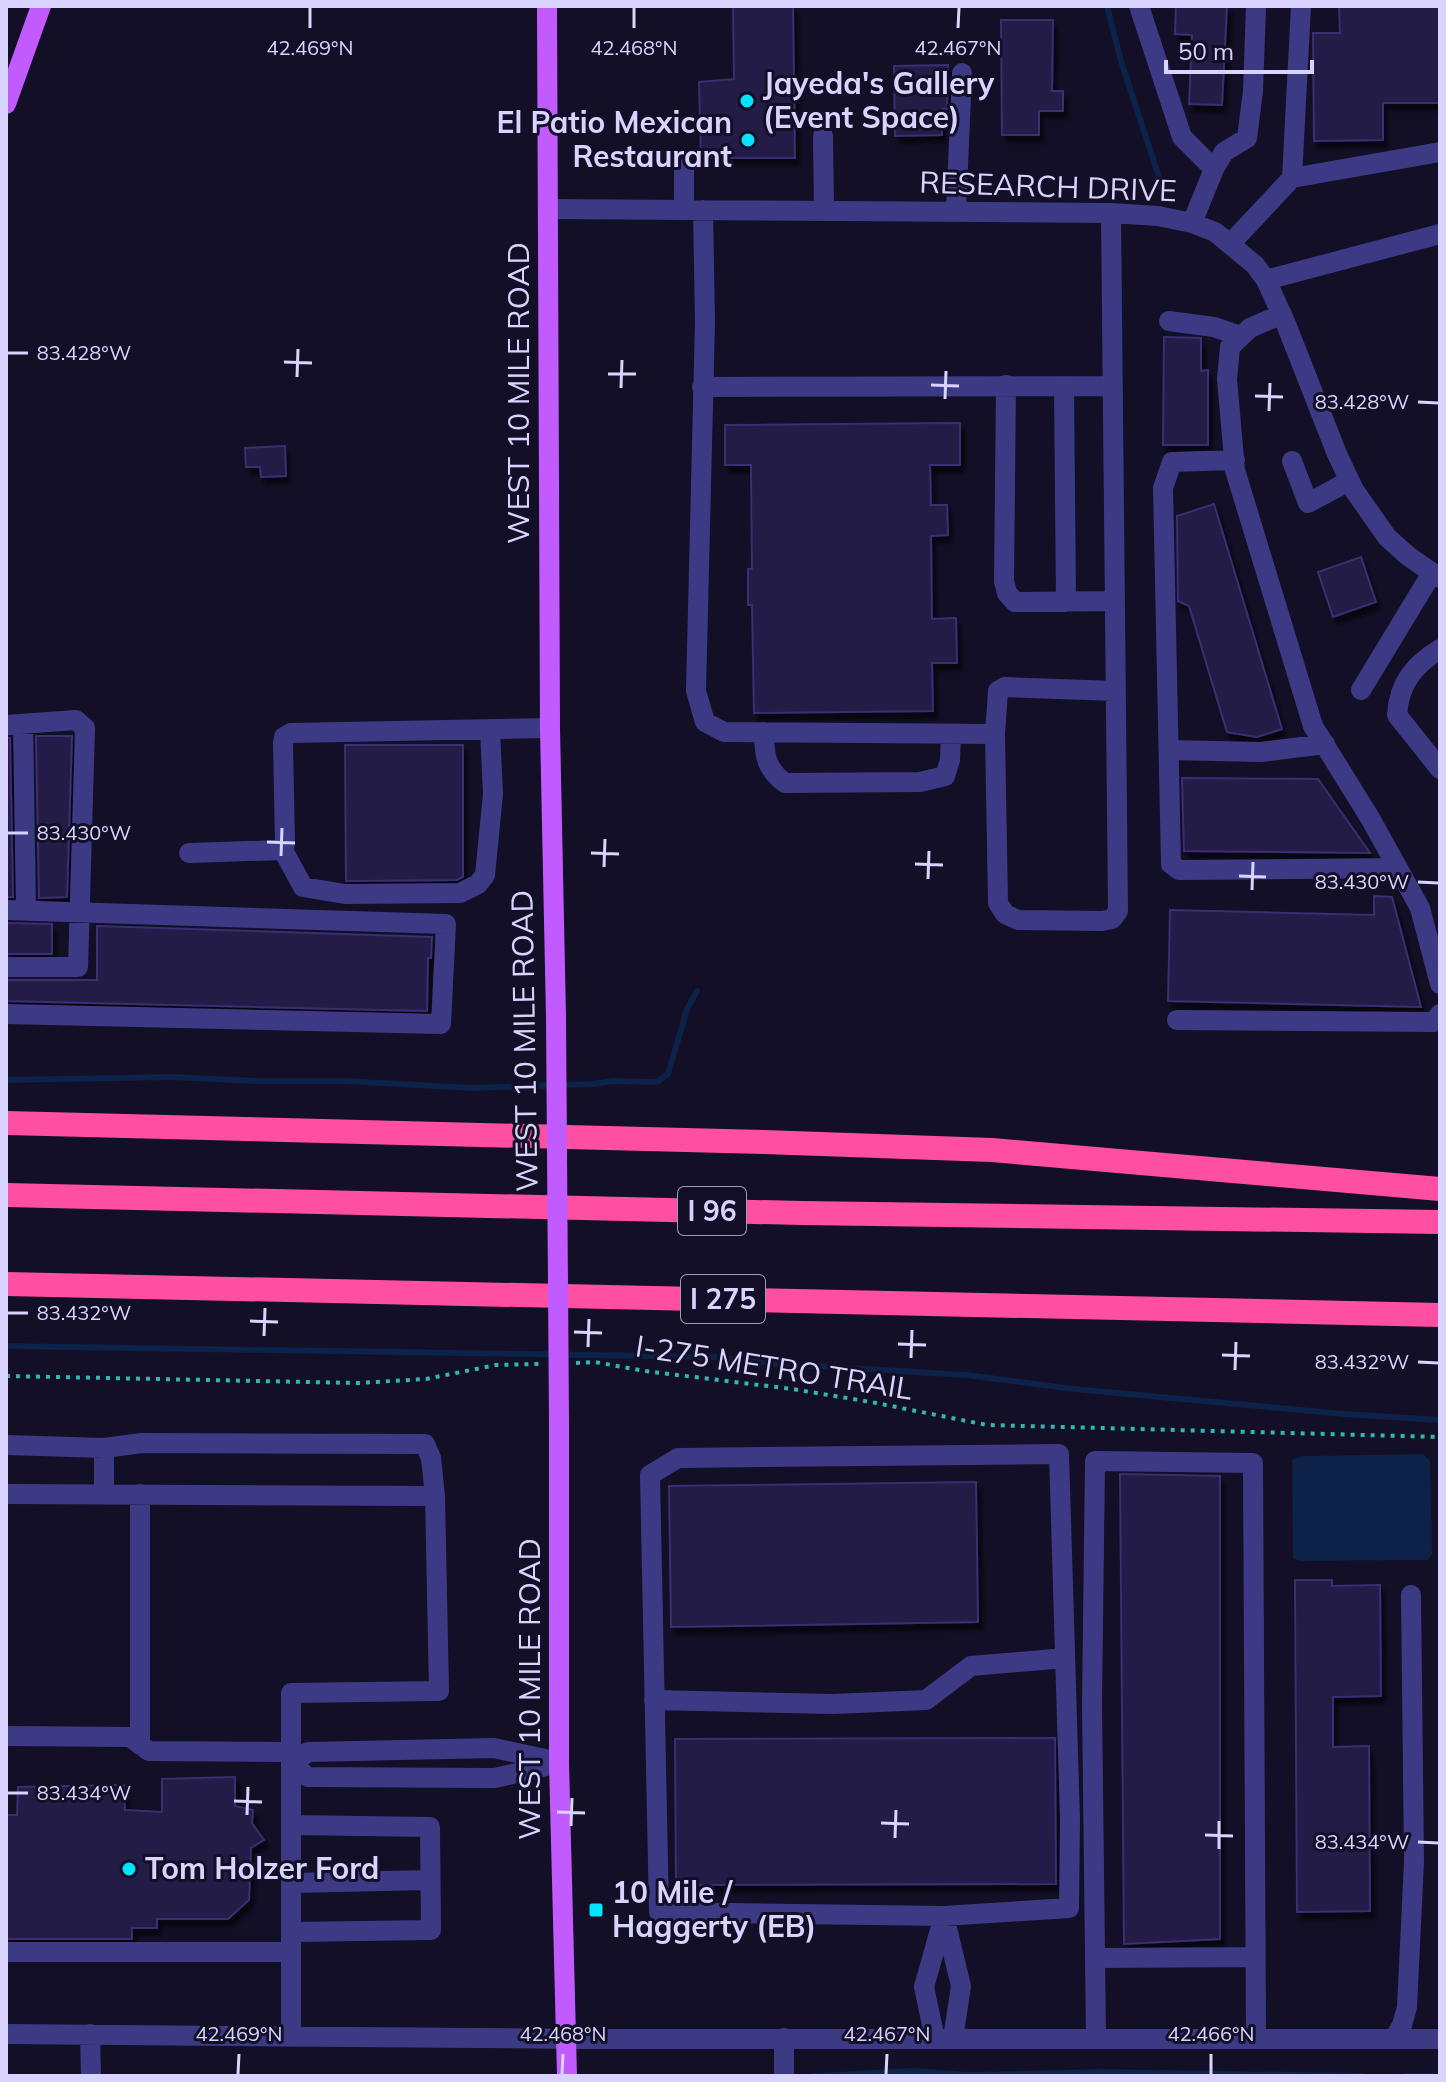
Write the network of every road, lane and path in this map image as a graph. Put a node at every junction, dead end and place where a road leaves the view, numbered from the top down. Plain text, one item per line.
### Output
1 (41, 6) edge
2 (547, 6) edge
3 (1139, 6) edge
4 (1256, 6) edge
5 (1301, 6) edge
6 (962, 73) dead end
7 (6, 104) edge
8 (823, 136) dead end
9 (1440, 152) edge
10 (684, 169) dead end
11 (1214, 169) junction
12 (1292, 178) junction
13 (549, 209) junction
14 (694, 210) junction
15 (824, 211) junction
16 (956, 211) junction
17 (1111, 213) junction
18 (1192, 223) junction
19 (1440, 234) edge
20 (1231, 243) junction
21 (1266, 280) junction
22 (1282, 314) junction
23 (1169, 321) dead end
24 (1240, 336) junction
25 (1006, 385) junction
26 (1064, 386) junction
27 (1112, 386) junction
28 (702, 387) junction
29 (1235, 460) junction
30 (1292, 461) dead end
31 (1349, 481) junction
32 (1436, 575) edge
33 (1115, 601) junction
34 (1066, 602) junction
35 (1440, 649) edge
36 (1361, 690) dead end
37 (1115, 691) junction
38 (14, 724) edge
39 (550, 728) junction
40 (490, 729) junction
41 (764, 732) junction
42 (951, 734) junction
43 (995, 734) junction
44 (1325, 744) junction
45 (1169, 750) junction
46 (1440, 769) edge
47 (283, 850) junction
48 (189, 853) dead end
49 (1398, 868) junction
50 (16, 910) edge
51 (80, 912) junction
52 (6, 967) edge
53 (1440, 984) edge
54 (6, 1014) edge
55 (1440, 1014) edge
56 (1177, 1020) dead end
57 (6, 1123) edge
58 (1440, 1189) edge
59 (6, 1195) edge
60 (1440, 1222) edge
61 (6, 1284) edge
62 (1440, 1315) edge
63 (552, 1363) dead end
64 (567, 1363) dead end
65 (6, 1376) edge
66 (1440, 1437) edge
67 (6, 1445) edge
68 (104, 1448) junction
69 (6, 1494) edge
70 (104, 1494) junction
71 (140, 1494) junction
72 (435, 1496) junction
73 (1411, 1595) dead end
74 (1065, 1658) junction
75 (654, 1700) junction
76 (6, 1736) edge
77 (140, 1745) junction
78 (291, 1758) junction
79 (559, 1763) junction
80 (292, 1825) junction
81 (430, 1880) junction
82 (292, 1883) junction
83 (944, 1916) junction
84 (292, 1942) junction
85 (6, 1952) edge
86 (1255, 1957) junction
87 (1095, 1958) junction
88 (6, 2034) edge
89 (90, 2034) junction
90 (291, 2035) junction
91 (784, 2038) junction
92 (566, 2039) junction
93 (944, 2039) junction
94 (1096, 2039) junction
95 (1256, 2039) junction
96 (1394, 2039) junction
97 (1440, 2039) edge
98 (91, 2076) edge
99 (567, 2076) edge
100 (784, 2076) edge

1 - 7 main road
2 - 13 main road, WEST 10 MILE ROAD
3 - 11 street
4 - 11 street
5 - 12 street
6 - 16 street
8 - 15 street
9 - 12 street
10 - 14 street
11 - 18 street
12 - 20 street
13 - 14 street, RESEARCH DRIVE
13 - 39 main road, WEST 10 MILE ROAD
14 - 15 street, RESEARCH DRIVE
14 - 28 street
15 - 16 street, RESEARCH DRIVE
16 - 17 street, RESEARCH DRIVE
17 - 18 street, RESEARCH DRIVE
17 - 27 street
18 - 20 street, RESEARCH DRIVE
19 - 21 street
20 - 21 street, RESEARCH DRIVE
21 - 22 street, RESEARCH DRIVE
22 - 24 street
22 - 31 street, RESEARCH DRIVE
23 - 24 street
24 - 29 street
25 - 26 street
25 - 28 street
25 - 34 street
26 - 27 street
26 - 34 street
27 - 33 street
28 - 41 street
29 - 44 street
29 - 45 street
30 - 31 street
31 - 32 street, RESEARCH DRIVE
32 - 36 street
33 - 34 street
33 - 37 street
35 - 46 street
37 - 43 street
37 - 43 street
38 - 50 street
38 - 51 street
39 - 40 street
39 - 79 main road, WEST 10 MILE ROAD, bridge
40 - 47 street
40 - 47 street
41 - 42 street
41 - 42 street
42 - 43 street
44 - 45 street
44 - 49 street
45 - 49 street
47 - 48 street
49 - 53 street
50 - 51 street
51 - 52 street
51 - 54 street
55 - 56 street
57 - 58 highway
59 - 60 highway, I 96
61 - 62 highway, I 275
63 - 65 path
64 - 66 path, I-275 METRO TRAIL
67 - 68 street
68 - 70 street
68 - 72 street
69 - 70 street
70 - 71 street
71 - 72 street
71 - 77 street
72 - 78 street
73 - 96 street
74 - 75 street
74 - 75 street
74 - 83 street
75 - 83 street
76 - 77 street
77 - 78 street
78 - 79 street
78 - 79 street
78 - 80 street
79 - 92 main road, WEST 10 MILE ROAD
80 - 81 street
80 - 82 street
81 - 82 street
81 - 84 street
82 - 84 street
83 - 93 street
83 - 93 street
84 - 85 street
84 - 90 street
86 - 87 street
86 - 87 street
86 - 95 street
87 - 94 street
88 - 89 street
89 - 90 street
89 - 98 street
90 - 92 street
91 - 92 street
91 - 93 street
91 - 100 street
92 - 99 main road, WEST 10 MILE ROAD
93 - 94 street
94 - 95 street
95 - 96 street
96 - 97 street

